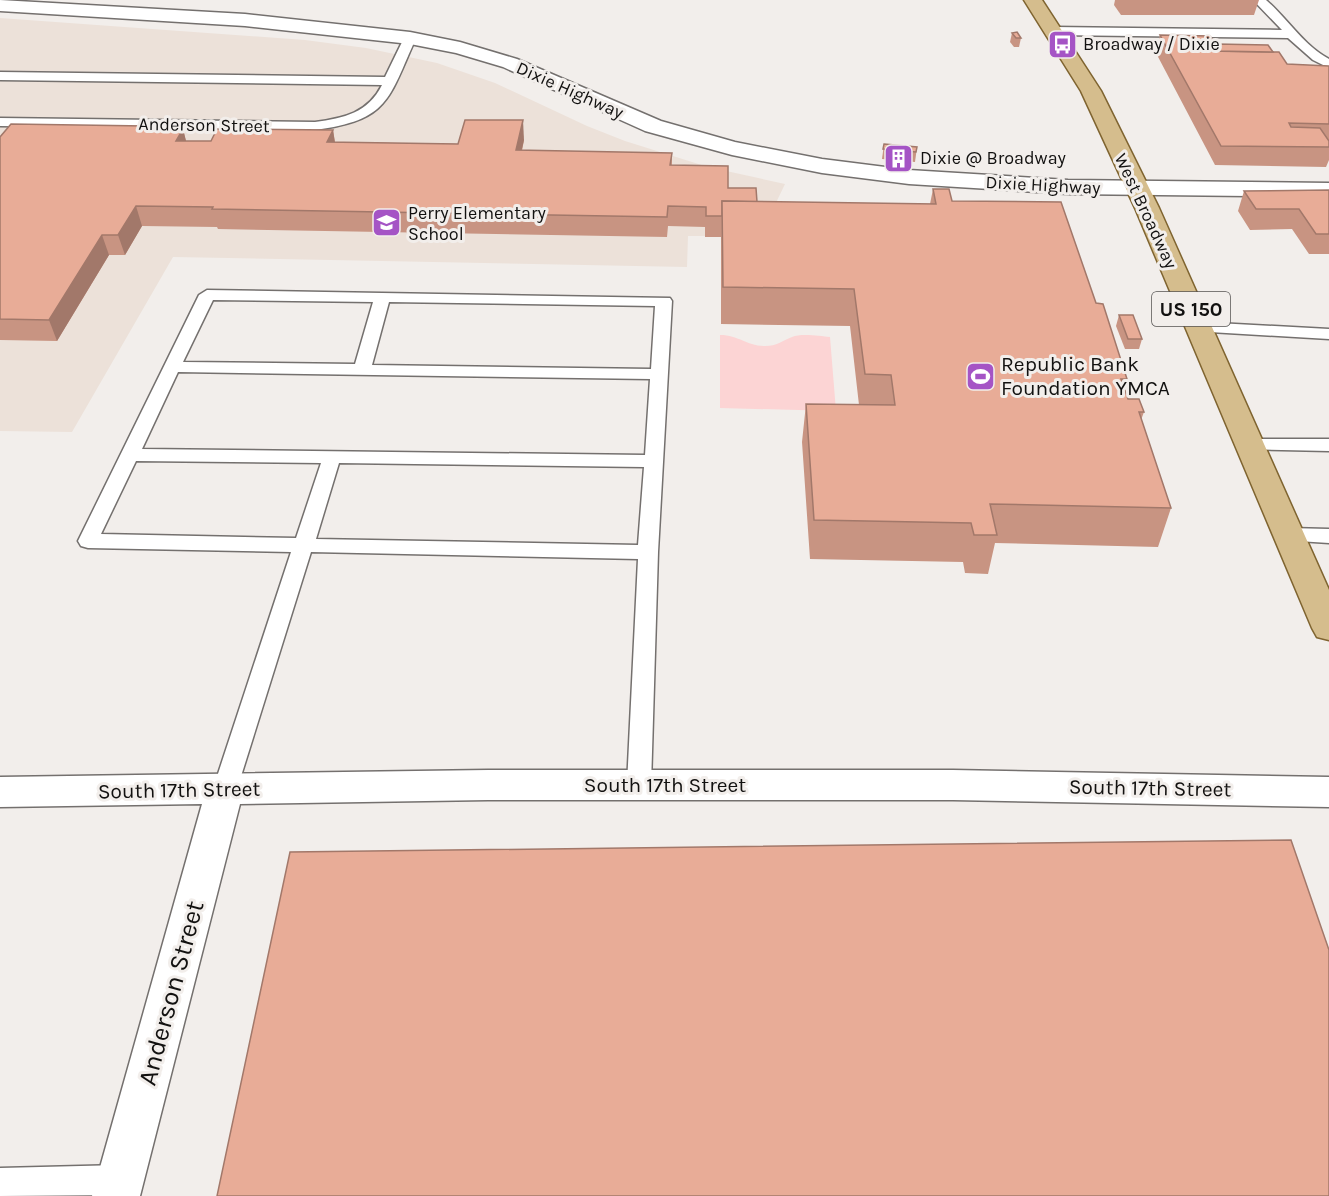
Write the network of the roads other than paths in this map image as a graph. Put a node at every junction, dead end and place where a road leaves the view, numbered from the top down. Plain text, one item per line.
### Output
1 (1034, 0) edge
2 (1259, 0) edge
3 (0, 5) edge
4 (1054, 31) junction
5 (1291, 34) junction
6 (410, 38) junction
7 (1329, 64) edge
8 (0, 76) edge
9 (388, 81) junction
10 (0, 122) edge
11 (1137, 189) junction
12 (1329, 190) edge
13 (382, 298) junction
14 (1200, 327) junction
15 (1329, 334) edge
16 (172, 367) junction
17 (362, 370) junction
18 (659, 374) junction
19 (1250, 445) junction
20 (1329, 445) edge
21 (130, 455) junction
22 (332, 457) junction
23 (653, 461) junction
24 (1289, 535) junction
25 (1329, 536) edge
26 (304, 545) junction
27 (648, 552) junction
28 (1329, 628) edge
29 (639, 785) junction
30 (225, 789) junction
31 (0, 792) edge
32 (1329, 792) edge
33 (0, 1183) edge
34 (119, 1188) edge

1 - 4 main road, West Broadway / US 150
2 - 5 lane
3 - 6 street, Dixie Highway
4 - 5 lane
4 - 11 main road, West Broadway / US 150
5 - 7 lane
6 - 9 lane, Anderson Street
6 - 11 street, Dixie Highway
8 - 9 lane
9 - 10 lane, Anderson Street
11 - 12 street, Dixie Highway
11 - 14 main road, West Broadway / US 150
13 - 16 lane
13 - 17 lane
13 - 18 lane
14 - 15 lane
14 - 19 main road, West Broadway / US 150
16 - 17 lane
16 - 21 lane
17 - 18 lane
18 - 23 lane
19 - 20 lane
19 - 24 main road, West Broadway / US 150
21 - 22 lane
21 - 26 lane
22 - 23 lane
22 - 26 lane
23 - 27 lane
24 - 25 lane
24 - 28 main road, West Broadway / US 150
26 - 27 lane
26 - 30 lane
27 - 29 lane
29 - 30 street, South 17th Street
29 - 32 street, South 17th Street
30 - 31 street, South 17th Street
30 - 34 street, Anderson Street
33 - 34 lane

